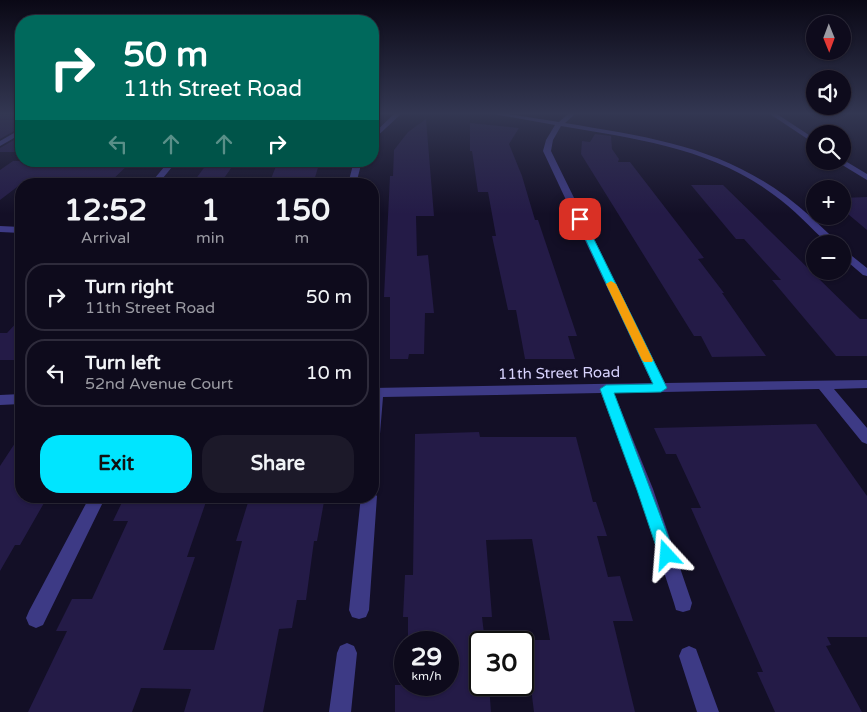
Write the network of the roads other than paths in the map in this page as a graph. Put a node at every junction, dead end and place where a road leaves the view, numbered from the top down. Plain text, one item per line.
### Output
1 (547, 147) edge
2 (683, 147) edge
3 (168, 167) edge
4 (851, 167) edge
5 (159, 178) edge
6 (867, 178) edge
7 (0, 230) edge
8 (15, 230) edge
9 (824, 235) edge
10 (851, 259) edge
11 (867, 273) edge
12 (867, 384) edge
13 (823, 385) junction
14 (661, 388) junction
15 (606, 389) junction
16 (379, 393) edge
17 (15, 399) edge
18 (0, 400) edge
19 (867, 438) edge
20 (94, 503) edge
21 (368, 503) edge
22 (683, 603) dead end
23 (360, 610) dead end
24 (36, 618) dead end
25 (347, 653) dead end
26 (689, 656) dead end
27 (340, 712) edge
28 (708, 712) edge

1 - 14 street
2 - 9 street
3 - 5 street
4 - 6 street
7 - 8 street
10 - 11 street
12 - 13 street, 11th Street Road
13 - 14 street, 11th Street Road
13 - 19 street
14 - 15 street, 11th Street Road
15 - 16 street, 11th Street Road
15 - 22 street
17 - 18 street
20 - 24 street
21 - 23 street
25 - 27 street
26 - 28 street

